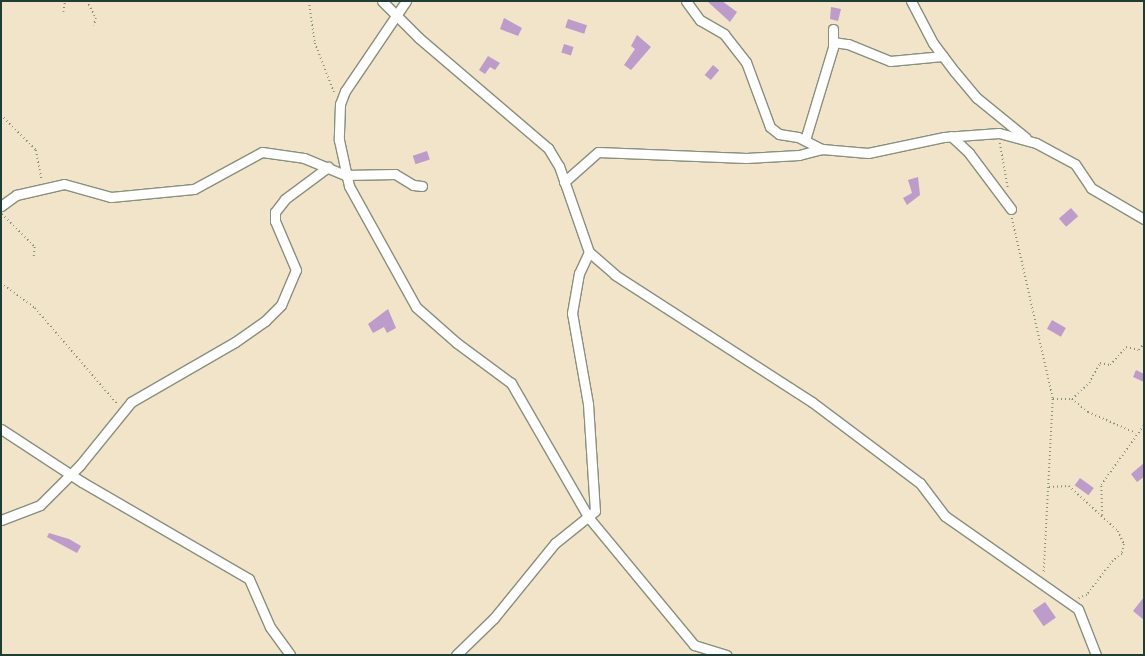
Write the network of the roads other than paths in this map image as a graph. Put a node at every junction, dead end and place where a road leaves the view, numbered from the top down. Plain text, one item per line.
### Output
1 (382, 1) edge
2 (406, 1) edge
3 (686, 1) edge
4 (911, 1) edge
5 (396, 17) junction
6 (833, 28) dead end
7 (833, 42) junction
8 (943, 56) junction
9 (951, 136) junction
10 (805, 140) junction
11 (1028, 141) junction
12 (822, 149) junction
13 (328, 168) junction
14 (345, 174) junction
15 (564, 182) junction
16 (422, 186) dead end
17 (1, 206) edge
18 (1011, 209) road end
19 (1144, 219) edge
20 (589, 252) junction
21 (1, 429) edge
22 (69, 474) junction
23 (589, 518) junction
24 (1, 520) edge
25 (290, 655) edge
26 (456, 655) edge
27 (726, 655) edge
28 (1096, 655) edge

1 - 5 street
2 - 5 street
3 - 10 street
4 - 8 street
5 - 14 street
5 - 15 street
6 - 7 street
7 - 8 street
7 - 10 street
8 - 11 street
9 - 11 street
9 - 12 street
9 - 18 street
10 - 12 street
11 - 19 street
12 - 15 street
13 - 14 street
13 - 17 street
13 - 22 street
14 - 16 street
14 - 23 street
15 - 20 street
20 - 23 street
20 - 28 street
21 - 22 street
22 - 24 street
22 - 25 street
23 - 26 street
23 - 27 street

